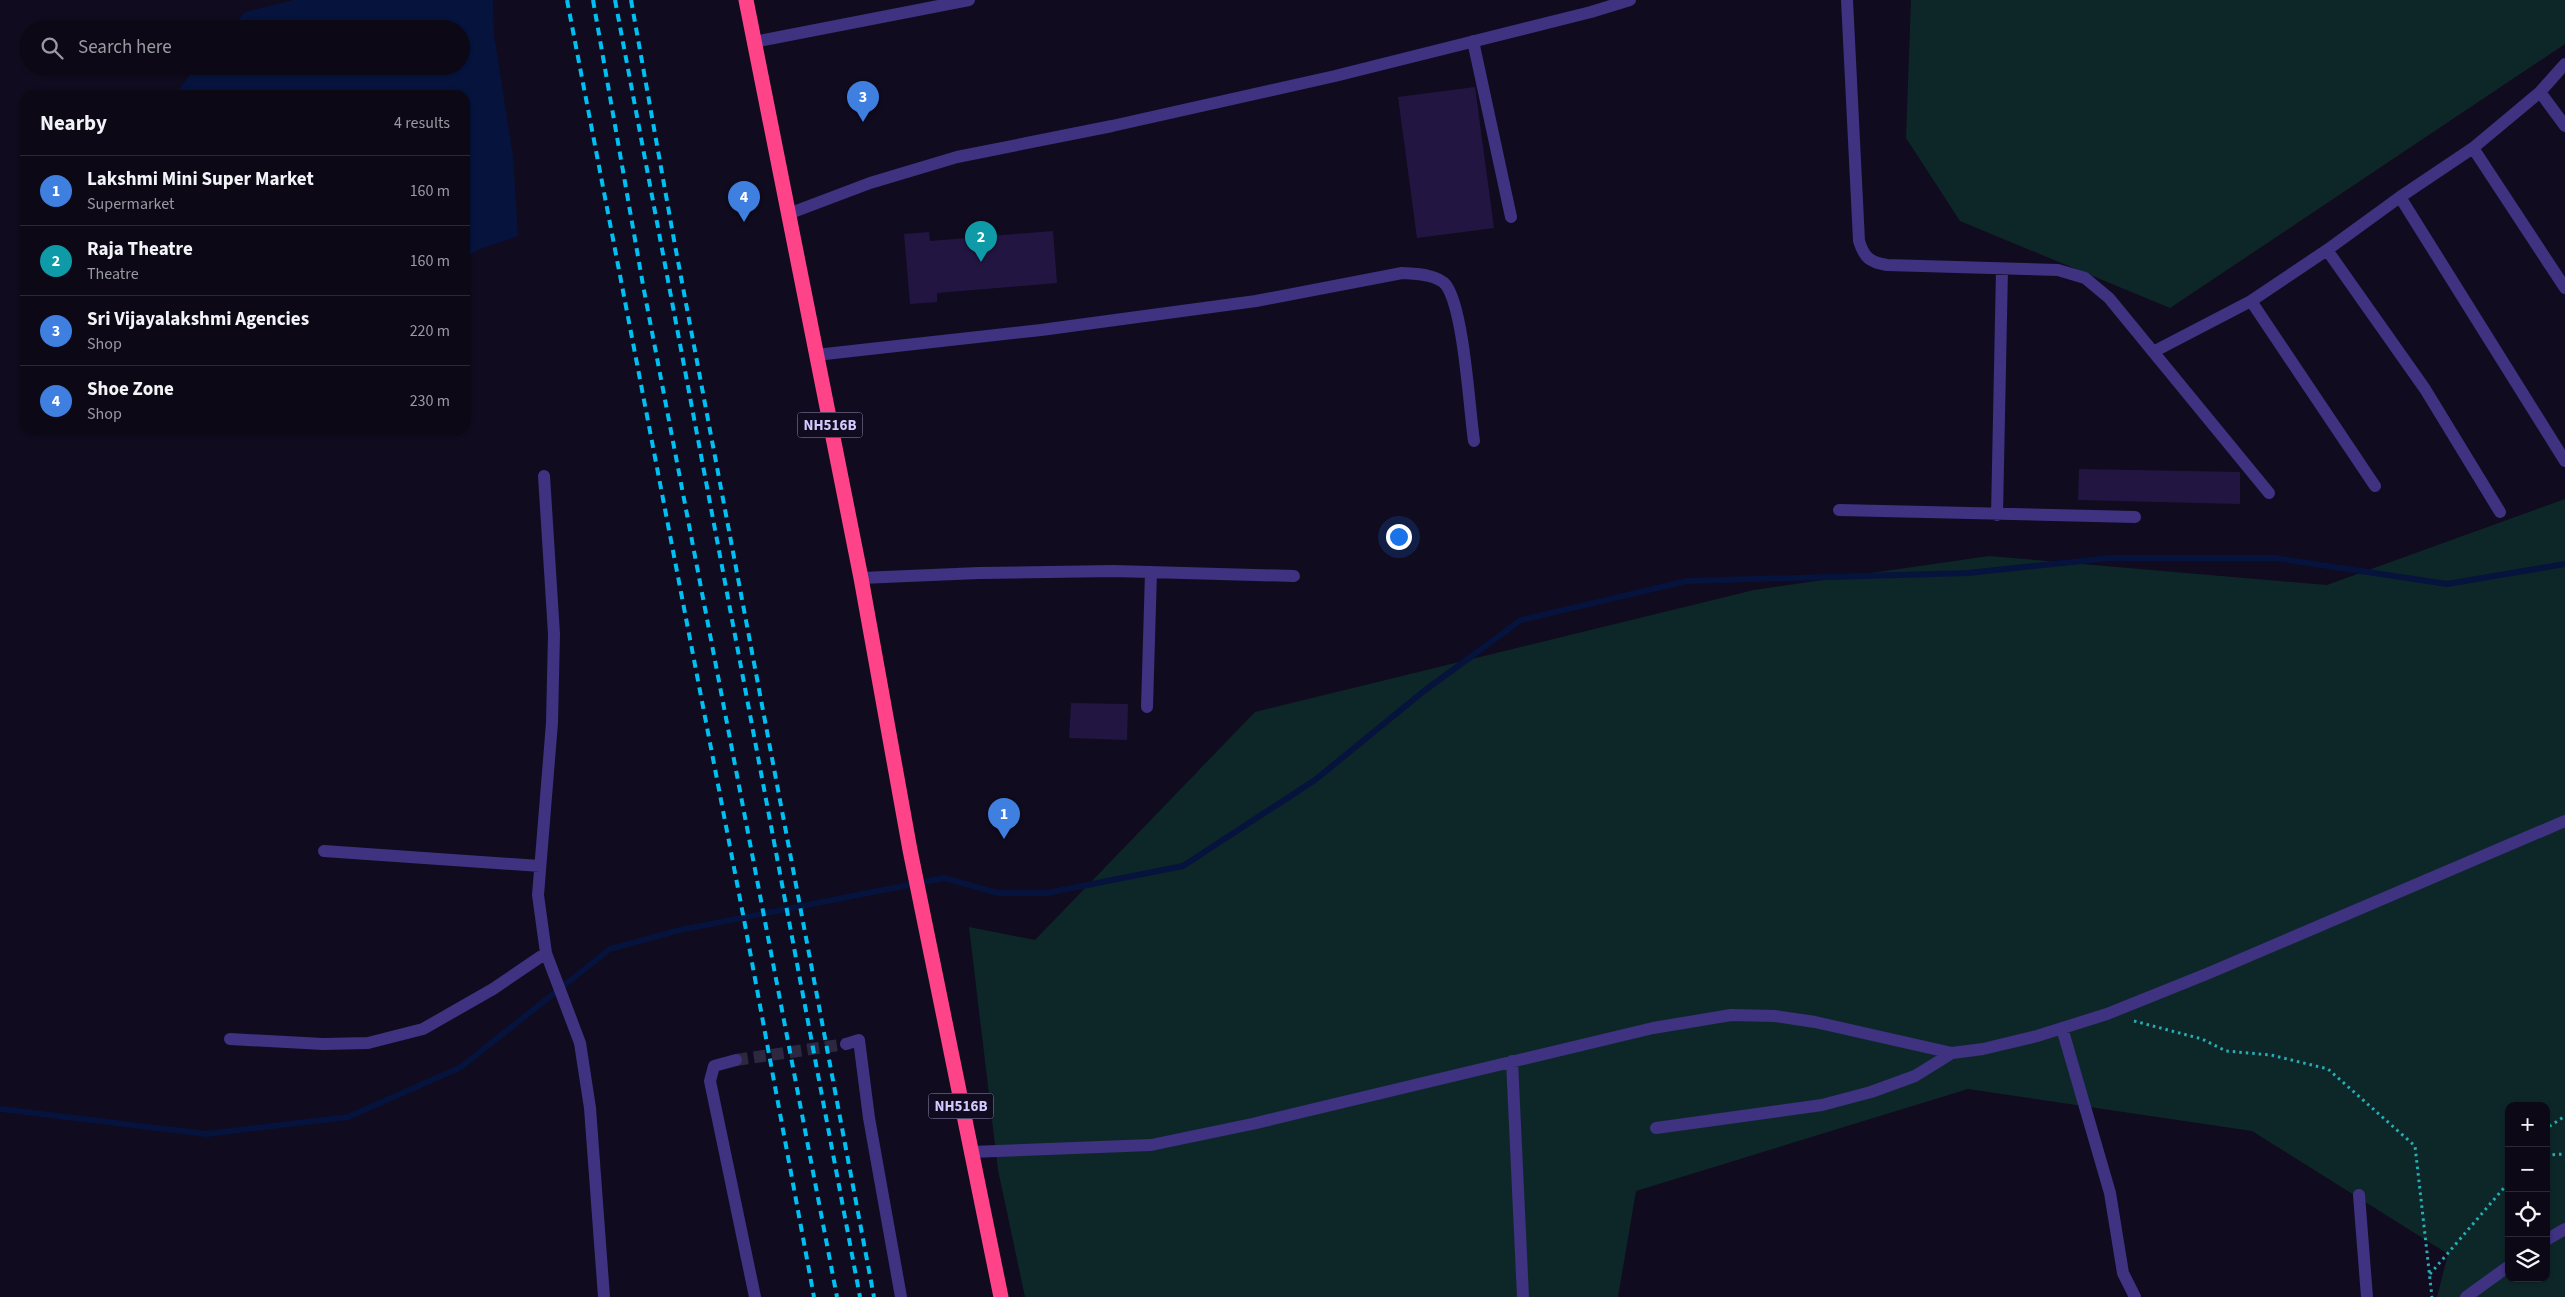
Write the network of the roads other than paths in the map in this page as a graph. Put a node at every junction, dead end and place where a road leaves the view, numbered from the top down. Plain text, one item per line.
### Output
1 (746, 0) edge
2 (969, 0) edge
3 (1630, 0) edge
4 (1847, 0) edge
5 (1473, 41) junction
6 (754, 42) junction
7 (2565, 64) edge
8 (2540, 92) junction
9 (2565, 126) edge
10 (2473, 148) junction
11 (2400, 197) junction
12 (788, 214) junction
13 (1510, 217) dead end
14 (2327, 250) junction
15 (2002, 269) junction
16 (2565, 288) edge
17 (2250, 301) junction
18 (2153, 352) junction
19 (816, 355) junction
20 (1474, 441) dead end
21 (2565, 461) edge
22 (544, 476) dead end
23 (2375, 486) dead end
24 (2269, 493) dead end
25 (1839, 510) dead end
26 (2500, 512) dead end
27 (1997, 515) junction
28 (2134, 517) dead end
29 (1151, 572) junction
30 (1294, 576) dead end
31 (861, 578) junction
32 (1147, 707) dead end
33 (2565, 821) edge
34 (324, 851) dead end
35 (540, 866) junction
36 (546, 953) junction
37 (2062, 1028) junction
38 (230, 1039) dead end
39 (846, 1044) tunnel mouth
40 (1952, 1053) junction
41 (736, 1060) tunnel mouth
42 (1512, 1061) junction
43 (1656, 1128) dead end
44 (970, 1152) junction
45 (2359, 1195) dead end
46 (2565, 1229) edge
47 (2550, 1238) edge
48 (2505, 1269) edge
49 (604, 1297) edge
50 (755, 1297) edge
51 (901, 1297) edge
52 (1001, 1297) edge
53 (1523, 1297) edge
54 (2135, 1297) edge
55 (2367, 1297) edge
56 (2466, 1297) edge

1 - 6 highway, NH516B
2 - 6 street
3 - 5 street
4 - 15 street
5 - 12 street
5 - 13 street
6 - 12 highway, NH516B
7 - 8 street
8 - 9 street
8 - 10 street
10 - 11 street
10 - 16 street
11 - 14 street
11 - 21 street
12 - 19 highway, NH516B
14 - 17 street
14 - 26 street
15 - 18 street
15 - 27 street
17 - 18 street
17 - 23 street
18 - 24 street
19 - 20 street
19 - 31 highway, NH516B
22 - 35 street
25 - 27 street
27 - 28 street
29 - 30 street
29 - 31 street
29 - 32 street
31 - 44 highway, NH516B
33 - 37 street
34 - 35 street
35 - 36 street
36 - 38 street
36 - 49 street
37 - 40 street
37 - 54 street
39 - 51 street
40 - 42 street
40 - 43 street
41 - 50 street
42 - 44 street
42 - 53 street
44 - 52 highway, NH516B
45 - 55 street
46 - 47 street
48 - 56 street

